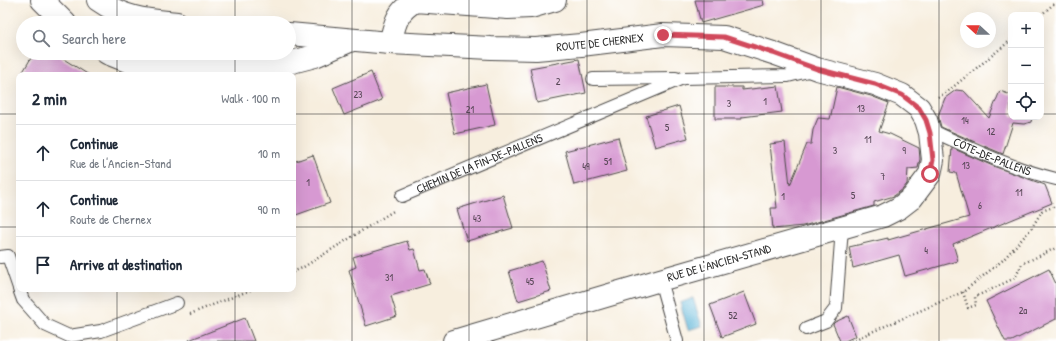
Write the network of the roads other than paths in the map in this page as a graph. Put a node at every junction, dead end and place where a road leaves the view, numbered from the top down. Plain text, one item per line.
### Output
1 (42, 0) edge
2 (98, 0) edge
3 (555, 0) edge
4 (58, 16) edge
5 (130, 16) edge
6 (296, 35) edge
7 (352, 40) junction
8 (390, 43) junction
9 (125, 60) edge
10 (817, 69) junction
11 (683, 78) junction
12 (593, 79) dead end
13 (930, 133) junction
14 (1056, 179) edge
15 (402, 196) road end
16 (842, 228) junction
17 (0, 257) edge
18 (16, 279) edge
19 (660, 280) junction
20 (20, 292) edge
21 (176, 303) dead end
22 (806, 329) dead end
23 (454, 341) edge
24 (677, 341) edge

1 - 4 street
2 - 5 street
3 - 8 street
6 - 7 street, ROUTE DE CHERNEX
7 - 8 street, ROUTE DE CHERNEX
7 - 9 street
8 - 10 street, ROUTE DE CHERNEX
10 - 11 lane, CHEMIN DE LA FIN-DE-PALLENS
10 - 13 street, ROUTE DE CHERNEX
11 - 12 lane, CHEMIN DE LA FIN-DE-PALLENS
11 - 15 lane, CHEMIN DE LA FIN-DE-PALLENS
13 - 14 lane, CÔTE-DE-PALLENS
13 - 16 street, RUE DE L'ANCIEN-STAND
16 - 19 street, RUE DE L'ANCIEN-STAND
16 - 22 lane
17 - 18 lane
19 - 23 street, RUE DE L'ANCIEN-STAND
19 - 24 lane
20 - 21 lane

